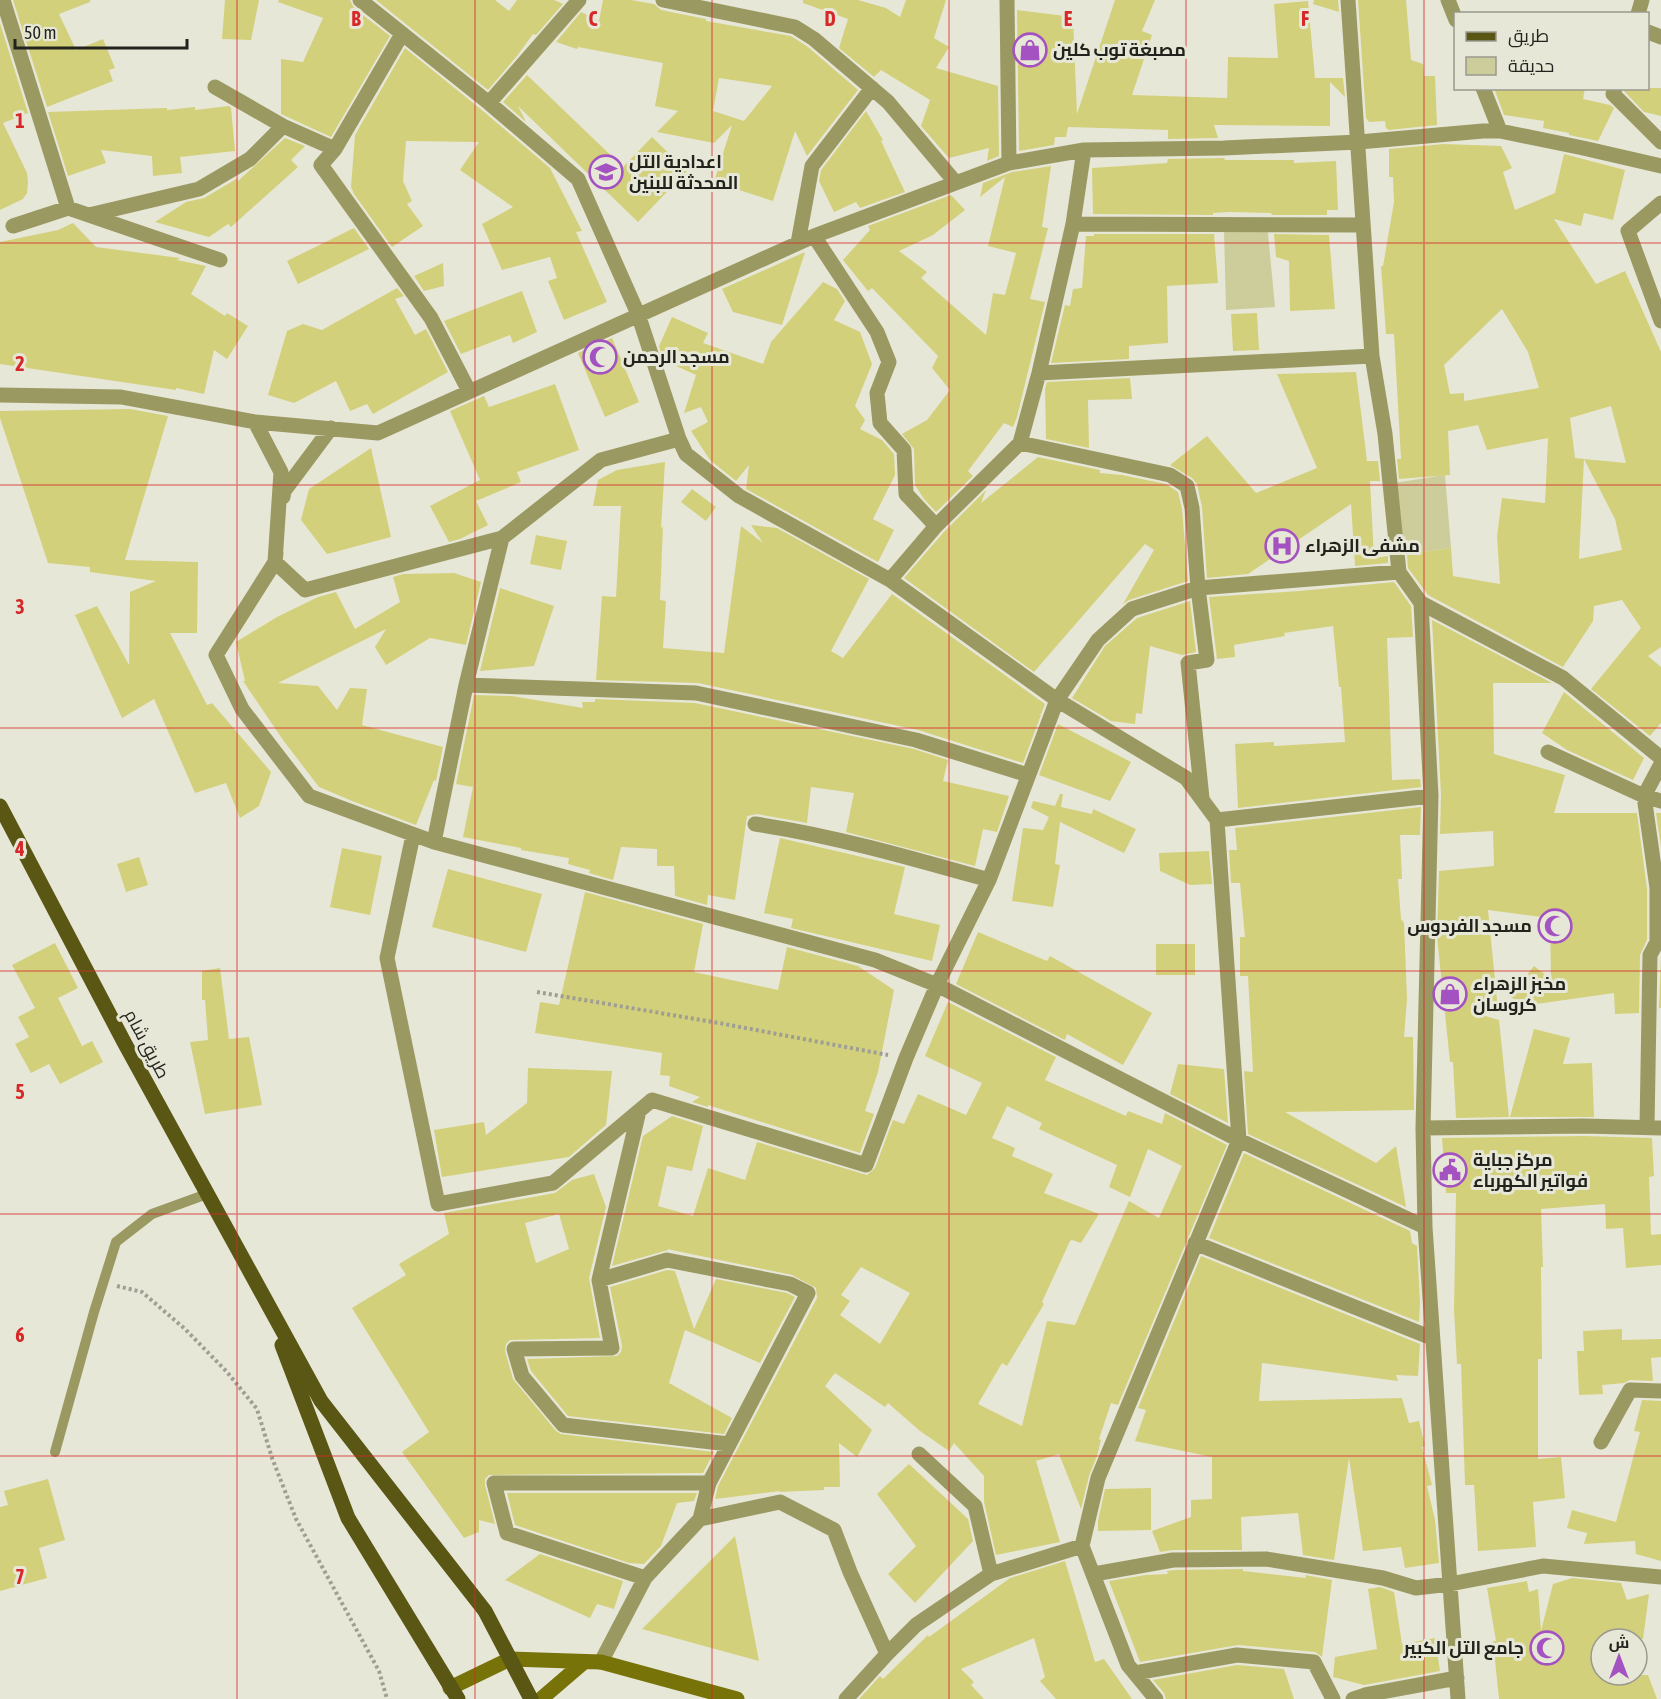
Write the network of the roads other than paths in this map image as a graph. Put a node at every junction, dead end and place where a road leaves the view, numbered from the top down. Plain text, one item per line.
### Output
1 (3, 0) edge
2 (360, 0) edge
3 (579, 0) edge
4 (663, 0) edge
5 (1007, 0) edge
6 (1348, 0) edge
7 (1448, 0) edge
8 (1454, 17) edge
9 (402, 34) junction
10 (215, 87) dead end
11 (872, 88) junction
12 (1484, 90) edge
13 (1614, 90) edge
14 (489, 104) junction
15 (284, 126) junction
16 (1500, 131) junction
17 (1359, 142) junction
18 (1661, 142) edge
19 (334, 149) junction
20 (1084, 150) junction
21 (1009, 163) junction
22 (1661, 166) edge
23 (956, 183) junction
24 (1661, 203) edge
25 (68, 208) junction
26 (89, 215) junction
27 (1073, 225) junction
28 (1363, 225) junction
29 (13, 226) dead end
30 (814, 236) junction
31 (798, 243) junction
32 (220, 260) dead end
33 (638, 314) junction
34 (1661, 321) edge
35 (1372, 356) junction
36 (1039, 373) junction
37 (469, 391) junction
38 (0, 395) edge
39 (255, 422) junction
40 (331, 428) junction
41 (679, 439) junction
42 (1020, 442) junction
43 (936, 526) junction
44 (502, 538) junction
45 (275, 562) junction
46 (1399, 572) junction
47 (890, 580) junction
48 (1198, 588) junction
49 (1421, 603) junction
50 (466, 685) junction
51 (1057, 700) junction
52 (1548, 752) dead end
53 (1661, 758) edge
54 (1661, 764) edge
55 (1029, 776) junction
56 (1431, 796) junction
57 (1644, 796) junction
58 (1202, 799) junction
59 (1661, 801) edge
60 (0, 806) edge
61 (1217, 820) junction
62 (755, 824) dead end
63 (413, 836) junction
64 (434, 842) junction
65 (989, 880) junction
66 (937, 985) junction
67 (1655, 1013) edge
68 (639, 1111) junction
69 (1654, 1127) edge
70 (1423, 1128) junction
71 (1239, 1140) junction
72 (207, 1194) junction
73 (1425, 1227) junction
74 (1195, 1243) junction
75 (599, 1280) junction
76 (263, 1298) junction
77 (1432, 1338) junction
78 (1661, 1391) edge
79 (1601, 1442) dead end
80 (729, 1444) junction
81 (55, 1452) dead end
82 (919, 1454) dead end
83 (709, 1483) junction
84 (700, 1519) junction
85 (1082, 1546) junction
86 (991, 1574) junction
87 (1094, 1574) junction
88 (1661, 1577) edge
89 (645, 1578) junction
90 (1450, 1584) junction
91 (887, 1654) junction
92 (510, 1659) junction
93 (584, 1662) junction
94 (601, 1662) junction
95 (1135, 1673) junction
96 (1457, 1678) junction
97 (454, 1694) edge
98 (531, 1699) edge
99 (541, 1699) edge
100 (737, 1699) edge
101 (846, 1699) edge
102 (1156, 1699) edge
103 (1333, 1699) edge
104 (1353, 1699) edge
105 (1458, 1699) edge

1 - 25 street
2 - 9 street
3 - 14 street
4 - 11 street
5 - 21 street
6 - 17 street
7 - 8 street
9 - 14 street
9 - 19 street
10 - 15 street
11 - 23 street
11 - 31 street
12 - 16 street
13 - 18 street
14 - 33 street
15 - 19 street
15 - 26 street
16 - 17 street
16 - 22 street
17 - 20 street
17 - 28 street
19 - 37 street
20 - 21 street
20 - 27 street
21 - 23 street
23 - 30 street
24 - 34 street
25 - 26 street
25 - 29 street
26 - 32 street
27 - 28 street
27 - 36 street
28 - 35 street
30 - 31 street
30 - 43 street
31 - 33 street
33 - 37 street
33 - 41 street
35 - 36 street
35 - 46 street
36 - 42 street
37 - 40 street
38 - 39 street
39 - 40 street
39 - 45 street
40 - 45 street
41 - 44 street
41 - 47 street
42 - 43 street
42 - 48 street
43 - 47 street
44 - 45 street
44 - 50 street
45 - 63 street
46 - 48 street
46 - 49 street
47 - 51 street
48 - 51 street
48 - 58 street
49 - 53 street
49 - 56 street
50 - 55 street
50 - 64 street
51 - 55 street
51 - 58 street
52 - 57 street
54 - 57 street
55 - 65 street
56 - 61 street
56 - 70 street
57 - 59 street
57 - 67 street
58 - 61 street
60 - 72 main road, طريق شام
61 - 71 street
62 - 65 street
63 - 64 street
63 - 68 street
64 - 66 street
65 - 66 street
66 - 68 street
66 - 71 street
67 - 69 street
68 - 75 street
69 - 70 street
70 - 73 street
71 - 73 street
71 - 74 street
72 - 76 main road, طريق شام
72 - 81 lane
73 - 77 street
74 - 77 street
74 - 85 street
75 - 80 street
75 - 80 street
76 - 92 main road
76 - 97 main road
77 - 90 street
78 - 79 street
80 - 83 street
82 - 86 street
83 - 84 street
83 - 89 street
84 - 89 street
84 - 91 street
85 - 86 street
85 - 87 street
86 - 91 street
87 - 90 street
87 - 95 street
88 - 90 street
89 - 94 street
90 - 96 street
91 - 101 street
92 - 93 main road
92 - 97 main road
92 - 98 main road
93 - 94 main road
93 - 99 main road
94 - 100 main road
95 - 102 street
95 - 103 street
96 - 104 street
96 - 105 street

